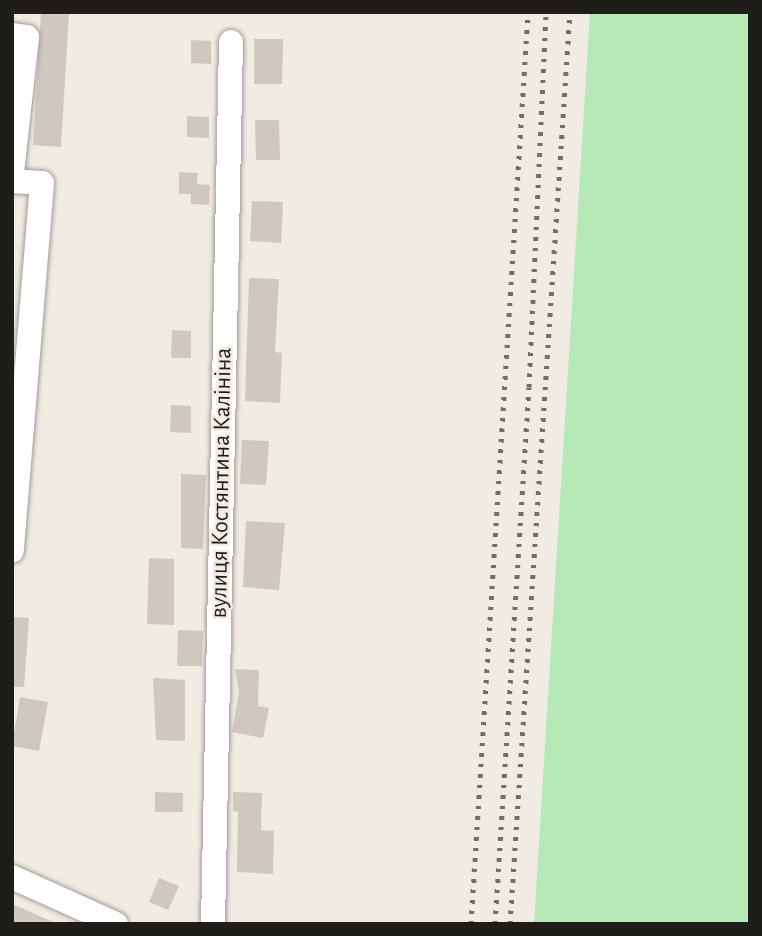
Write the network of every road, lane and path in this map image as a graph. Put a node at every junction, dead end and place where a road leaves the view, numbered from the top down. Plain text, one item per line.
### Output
1 (12, 36) edge
2 (231, 42) dead end
3 (12, 173) edge
4 (12, 181) edge
5 (12, 551) edge
6 (12, 877) edge
7 (116, 924) edge
8 (213, 924) edge

1 - 3 street
2 - 8 street, вулиця Костянтина Калініна
4 - 5 street
6 - 7 street

